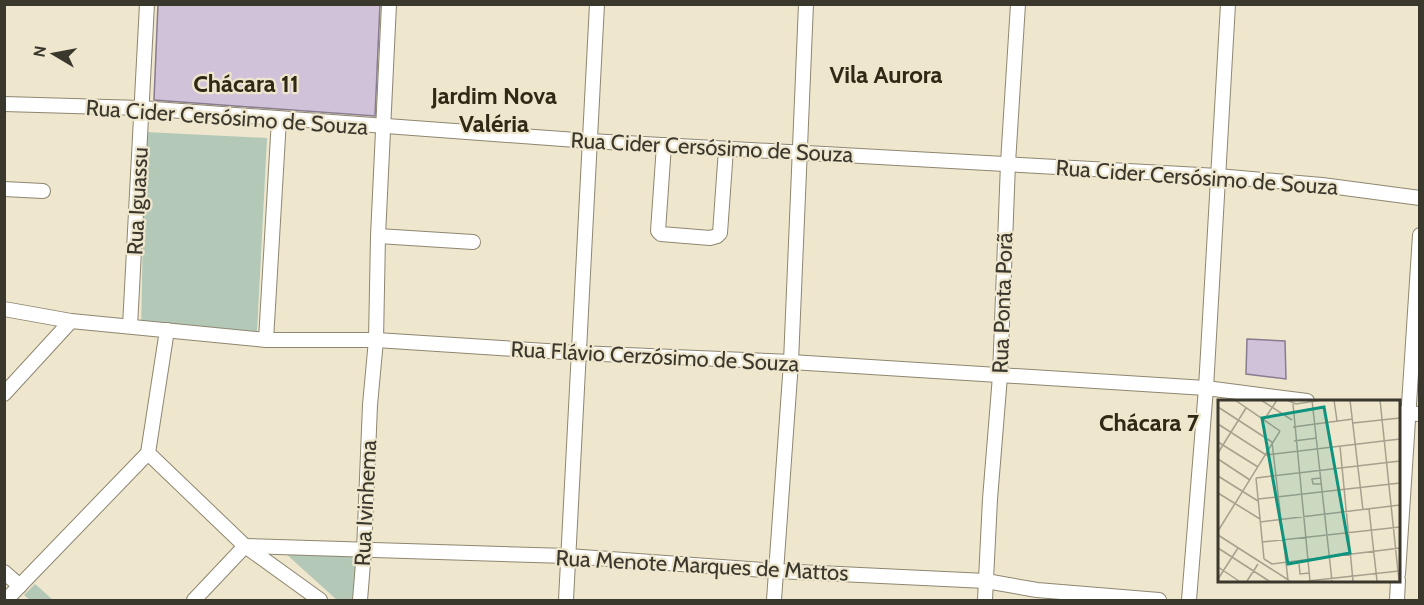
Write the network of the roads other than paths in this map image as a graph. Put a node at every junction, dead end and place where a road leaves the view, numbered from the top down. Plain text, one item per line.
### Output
1 (147, 4) edge
2 (389, 4) edge
3 (597, 4) edge
4 (806, 4) edge
5 (1018, 4) edge
6 (1228, 4) edge
7 (4, 104) edge
8 (141, 108) junction
9 (279, 119) junction
10 (384, 128) junction
11 (590, 141) junction
12 (664, 145) junction
13 (726, 149) junction
14 (801, 152) junction
15 (1008, 163) junction
16 (1218, 176) junction
17 (4, 189) edge
18 (43, 191) dead end
19 (1419, 198) edge
20 (1419, 235) edge
21 (378, 236) junction
22 (473, 242) dead end
23 (4, 309) edge
24 (71, 321) junction
25 (130, 326) junction
26 (167, 330) junction
27 (266, 340) junction
28 (376, 340) junction
29 (578, 353) junction
30 (791, 362) junction
31 (1000, 376) junction
32 (1206, 388) junction
33 (4, 394) edge
34 (1299, 400) edge
35 (1409, 414) edge
36 (148, 453) junction
37 (1400, 545) edge
38 (245, 546) junction
39 (364, 551) junction
40 (568, 556) junction
41 (777, 571) junction
42 (4, 572) edge
43 (986, 581) junction
44 (1398, 581) edge
45 (20, 586) junction
46 (6, 600) edge
47 (194, 600) edge
48 (320, 600) edge
49 (360, 600) edge
50 (566, 600) edge
51 (774, 600) edge
52 (985, 600) edge
53 (1159, 600) edge
54 (1189, 600) edge
55 (1397, 600) edge

1 - 8 street, Rua Iguassu
2 - 10 street, Rua Ivinhema
3 - 11 street
4 - 14 street
5 - 15 street, Rua Ponta Porã
6 - 16 street
7 - 8 street, Rua Cider Cersósimo de Souza
8 - 9 street, Rua Cider Cersósimo de Souza
8 - 25 street, Rua Iguassu
9 - 10 street, Rua Cider Cersósimo de Souza
9 - 27 street
10 - 11 street, Rua Cider Cersósimo de Souza
10 - 21 street, Rua Ivinhema
11 - 12 street, Rua Cider Cersósimo de Souza
11 - 29 street
12 - 13 street, Rua Cider Cersósimo de Souza
12 - 13 street
13 - 14 street, Rua Cider Cersósimo de Souza
14 - 15 street, Rua Cider Cersósimo de Souza
14 - 30 street
15 - 16 street, Rua Cider Cersósimo de Souza
15 - 31 street, Rua Ponta Porã
16 - 19 street, Rua Cider Cersósimo de Souza
16 - 32 street
17 - 18 street
20 - 35 street
21 - 22 street
21 - 28 street, Rua Ivinhema
23 - 24 street, Rua Flávio Cerzósimo de Souza
24 - 25 street, Rua Flávio Cerzósimo de Souza
24 - 33 street
25 - 26 street, Rua Flávio Cerzósimo de Souza
26 - 27 street, Rua Flávio Cerzósimo de Souza
26 - 36 street
27 - 28 street, Rua Flávio Cerzósimo de Souza
28 - 29 street, Rua Flávio Cerzósimo de Souza
28 - 39 street, Rua Ivinhema
29 - 30 street, Rua Flávio Cerzósimo de Souza
29 - 40 street
30 - 31 street, Rua Flávio Cerzósimo de Souza
30 - 41 street
31 - 32 street, Rua Flávio Cerzósimo de Souza
31 - 43 street, Rua Ponta Porã
32 - 34 street, Rua Flávio Cerzósimo de Souza
32 - 54 street
35 - 37 street
36 - 38 street
36 - 45 street
38 - 39 street, Rua Menote Marques de Mattos
38 - 47 street
38 - 48 street
39 - 40 street, Rua Menote Marques de Mattos
39 - 49 street, Rua Ivinhema
40 - 41 street, Rua Menote Marques de Mattos
40 - 50 street
41 - 43 street, Rua Menote Marques de Mattos
41 - 51 street
42 - 45 street
43 - 52 street, Rua Ponta Porã
43 - 53 street, Rua Menote Marques de Mattos
44 - 55 street
45 - 46 street

